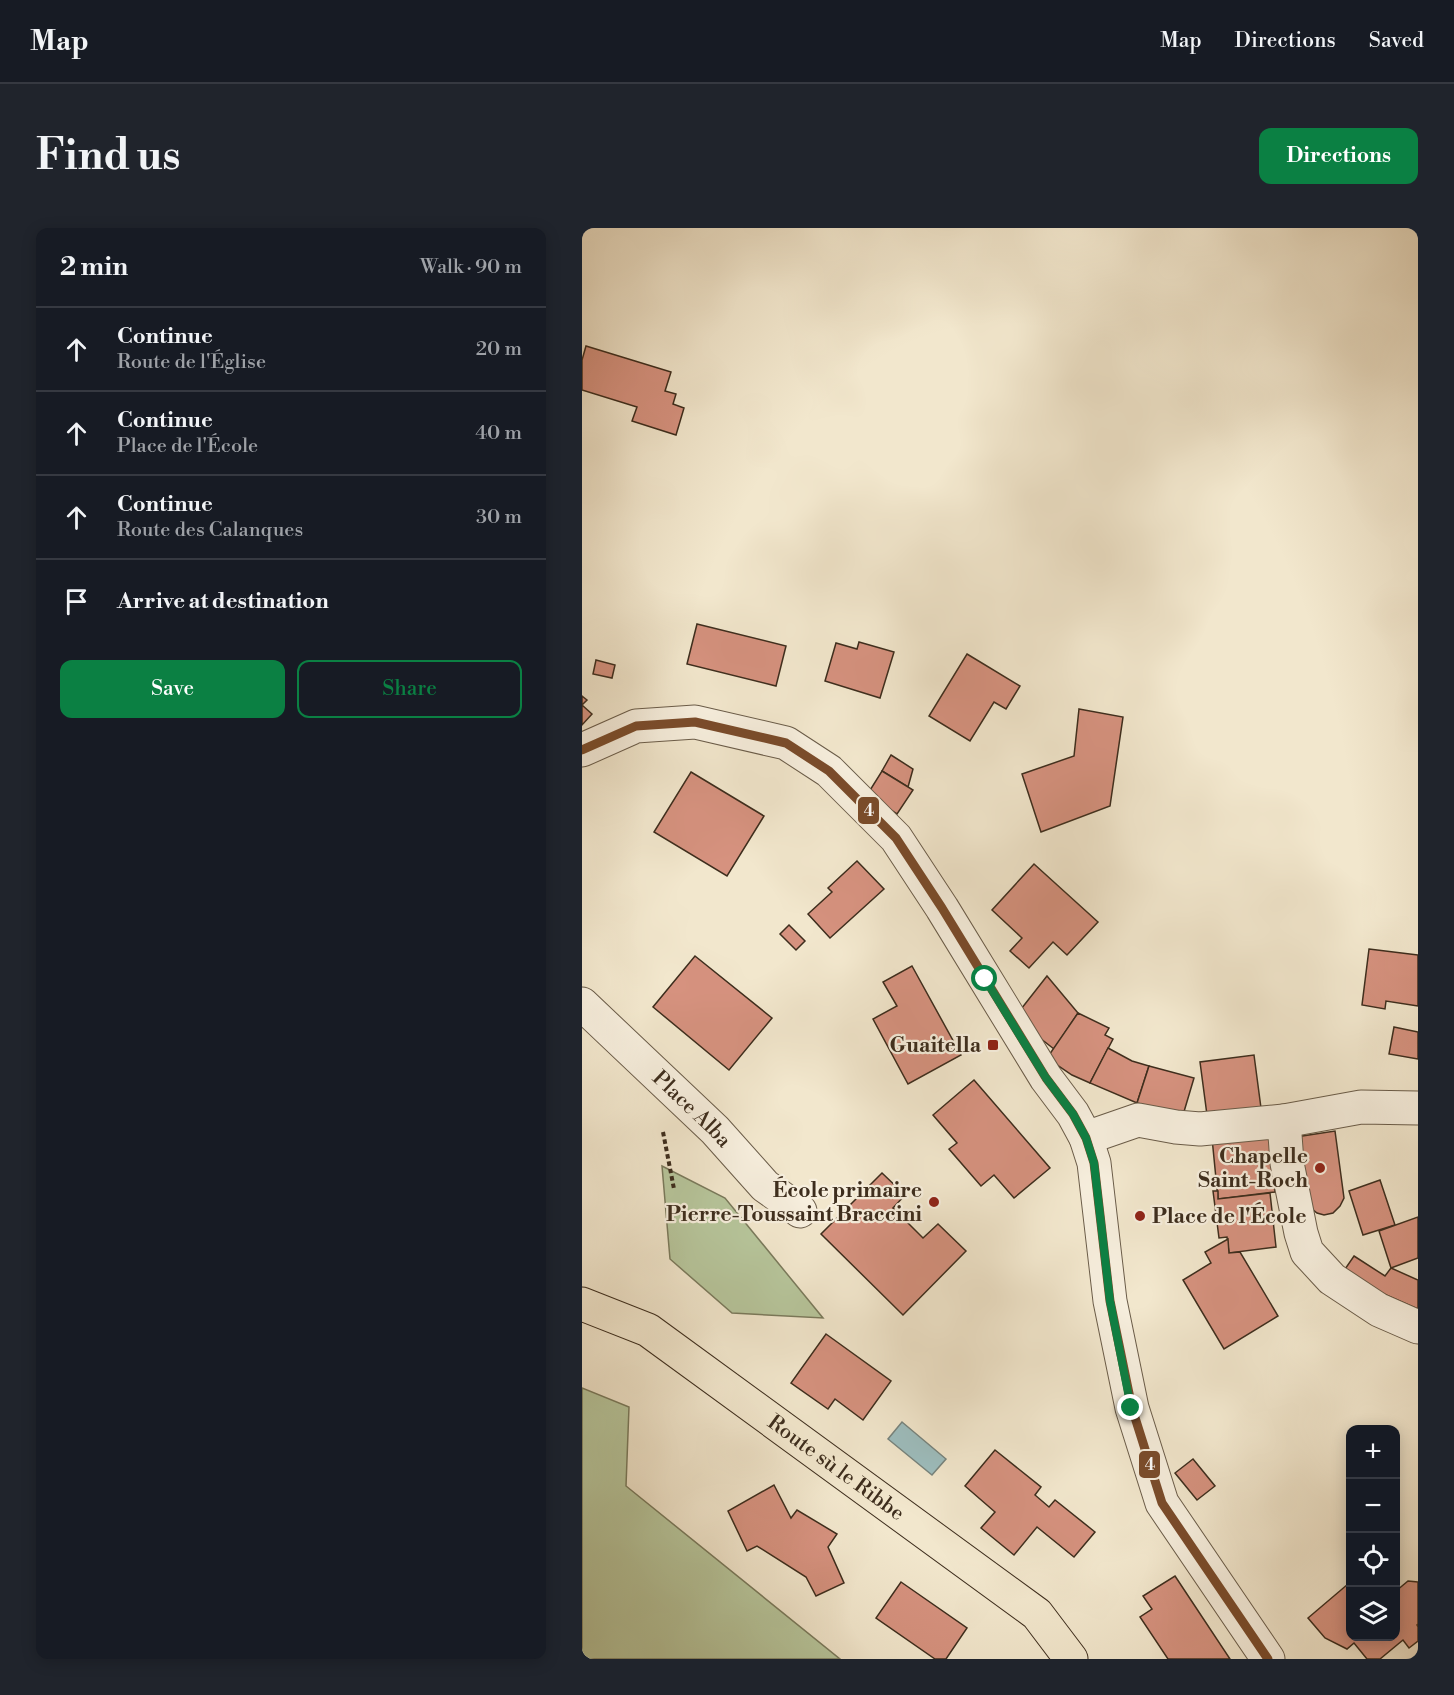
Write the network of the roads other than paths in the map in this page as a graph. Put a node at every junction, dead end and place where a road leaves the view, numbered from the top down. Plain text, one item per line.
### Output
1 (582, 750) edge
2 (582, 1004) edge
3 (1418, 1108) edge
4 (1284, 1121) junction
5 (1086, 1138) junction
6 (800, 1212) dead end
7 (582, 1304) edge
8 (1418, 1327) edge
9 (1071, 1659) edge
10 (1268, 1659) edge

1 - 5 street
2 - 6 street, Place Alba
3 - 4 street
4 - 5 street
4 - 8 street
5 - 10 street
7 - 9 main road, Route sù le Ribbe

